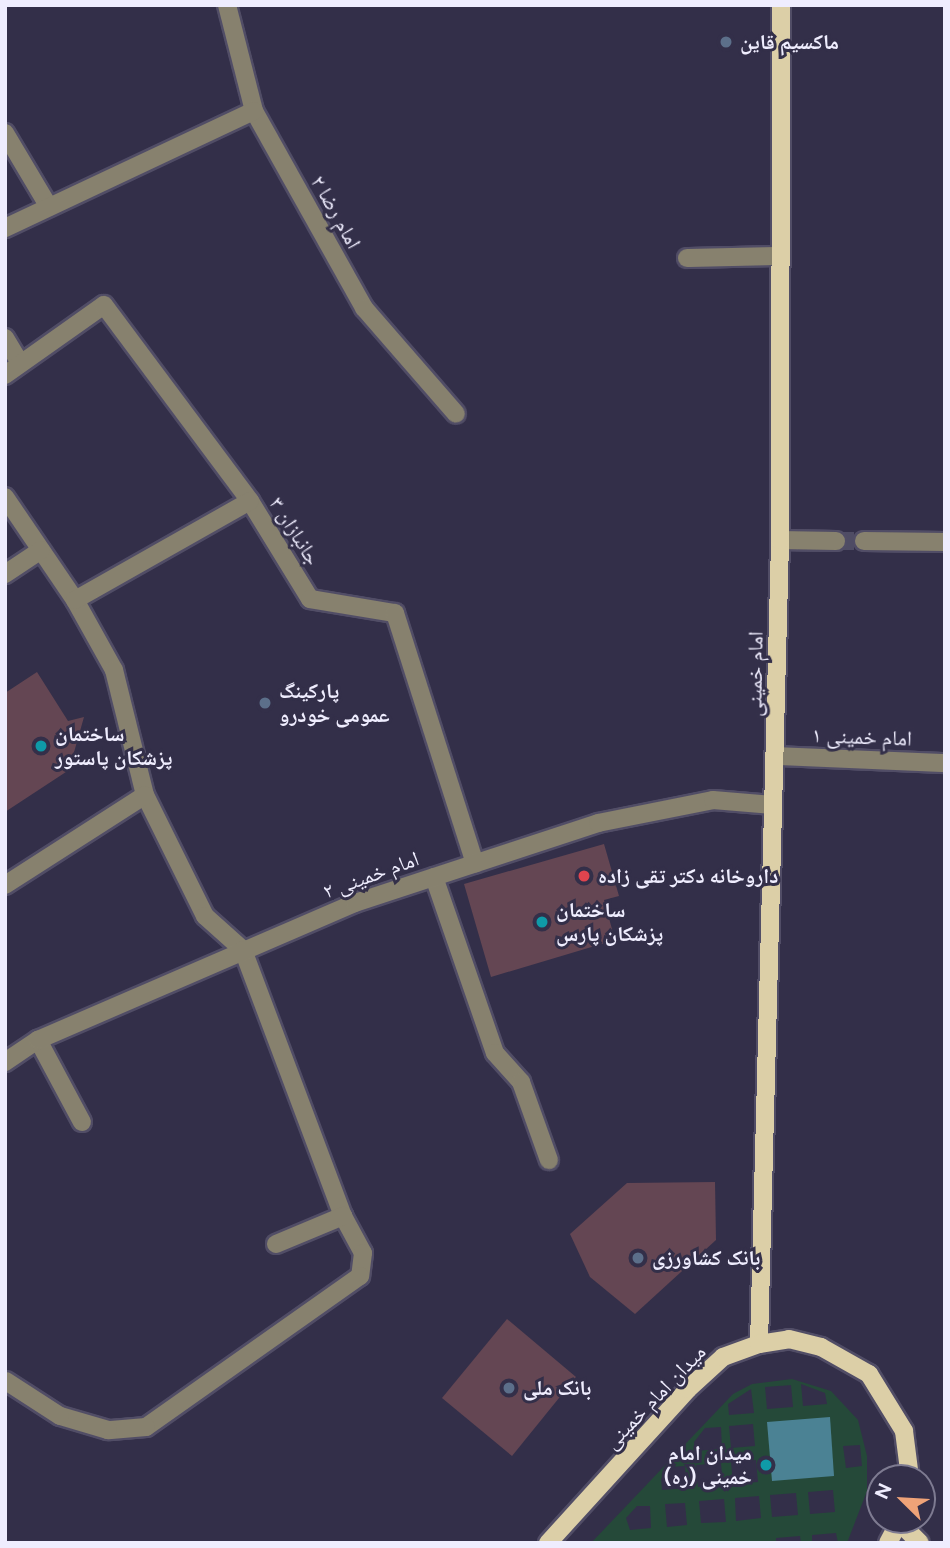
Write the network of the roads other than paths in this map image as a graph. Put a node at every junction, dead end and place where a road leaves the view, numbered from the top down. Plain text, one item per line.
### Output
1 (227, 5) edge
2 (781, 5) edge
3 (254, 111) junction
4 (5, 133) edge
5 (49, 207) junction
6 (5, 228) edge
7 (778, 256) junction
8 (687, 258) dead end
9 (5, 338) edge
10 (20, 363) junction
11 (5, 375) edge
12 (456, 414) dead end
13 (5, 497) edge
14 (250, 501) junction
15 (780, 540) junction
16 (836, 541) tunnel mouth
17 (863, 541) tunnel mouth
18 (945, 542) edge
19 (41, 550) junction
20 (5, 574) edge
21 (75, 600) junction
22 (777, 756) junction
23 (945, 763) edge
24 (145, 794) junction
25 (773, 805) junction
26 (475, 864) junction
27 (434, 877) junction
28 (5, 885) edge
29 (243, 950) junction
30 (38, 1040) junction
31 (5, 1062) edge
32 (82, 1122) dead end
33 (549, 1160) dead end
34 (344, 1216) junction
35 (276, 1244) dead end
36 (759, 1344) junction
37 (6, 1383) edge
38 (908, 1464) edge
39 (548, 1543) edge

1 - 3 lane, امام رضا ۲
2 - 7 main road, امام خمینی
3 - 5 lane
3 - 12 lane, امام رضا ۲
4 - 5 lane
5 - 6 lane
7 - 8 lane
7 - 15 main road, امام خمینی
9 - 10 lane
10 - 11 lane, جانبازان ۳
10 - 14 lane, جانبازان ۳
13 - 19 lane
14 - 21 lane
14 - 26 lane, جانبازان ۳
15 - 16 lane
15 - 22 main road, امام خمینی
17 - 18 lane
19 - 20 lane
19 - 21 lane
21 - 24 lane
22 - 23 lane, امام خمینی ۱
22 - 25 main road, امام خمینی
24 - 28 lane
24 - 29 lane
25 - 26 lane, امام خمینی ۲
25 - 36 main road, امام خمینی
26 - 27 lane, امام خمینی ۲
27 - 29 lane, امام خمینی ۲
27 - 33 lane
29 - 30 lane, امام خمینی ۲
29 - 34 lane
30 - 31 lane, امام خمینی ۲
30 - 32 lane
34 - 35 lane
34 - 37 lane
36 - 38 main road, میدان امام خمینی
36 - 39 main road, میدان امام خمینی

